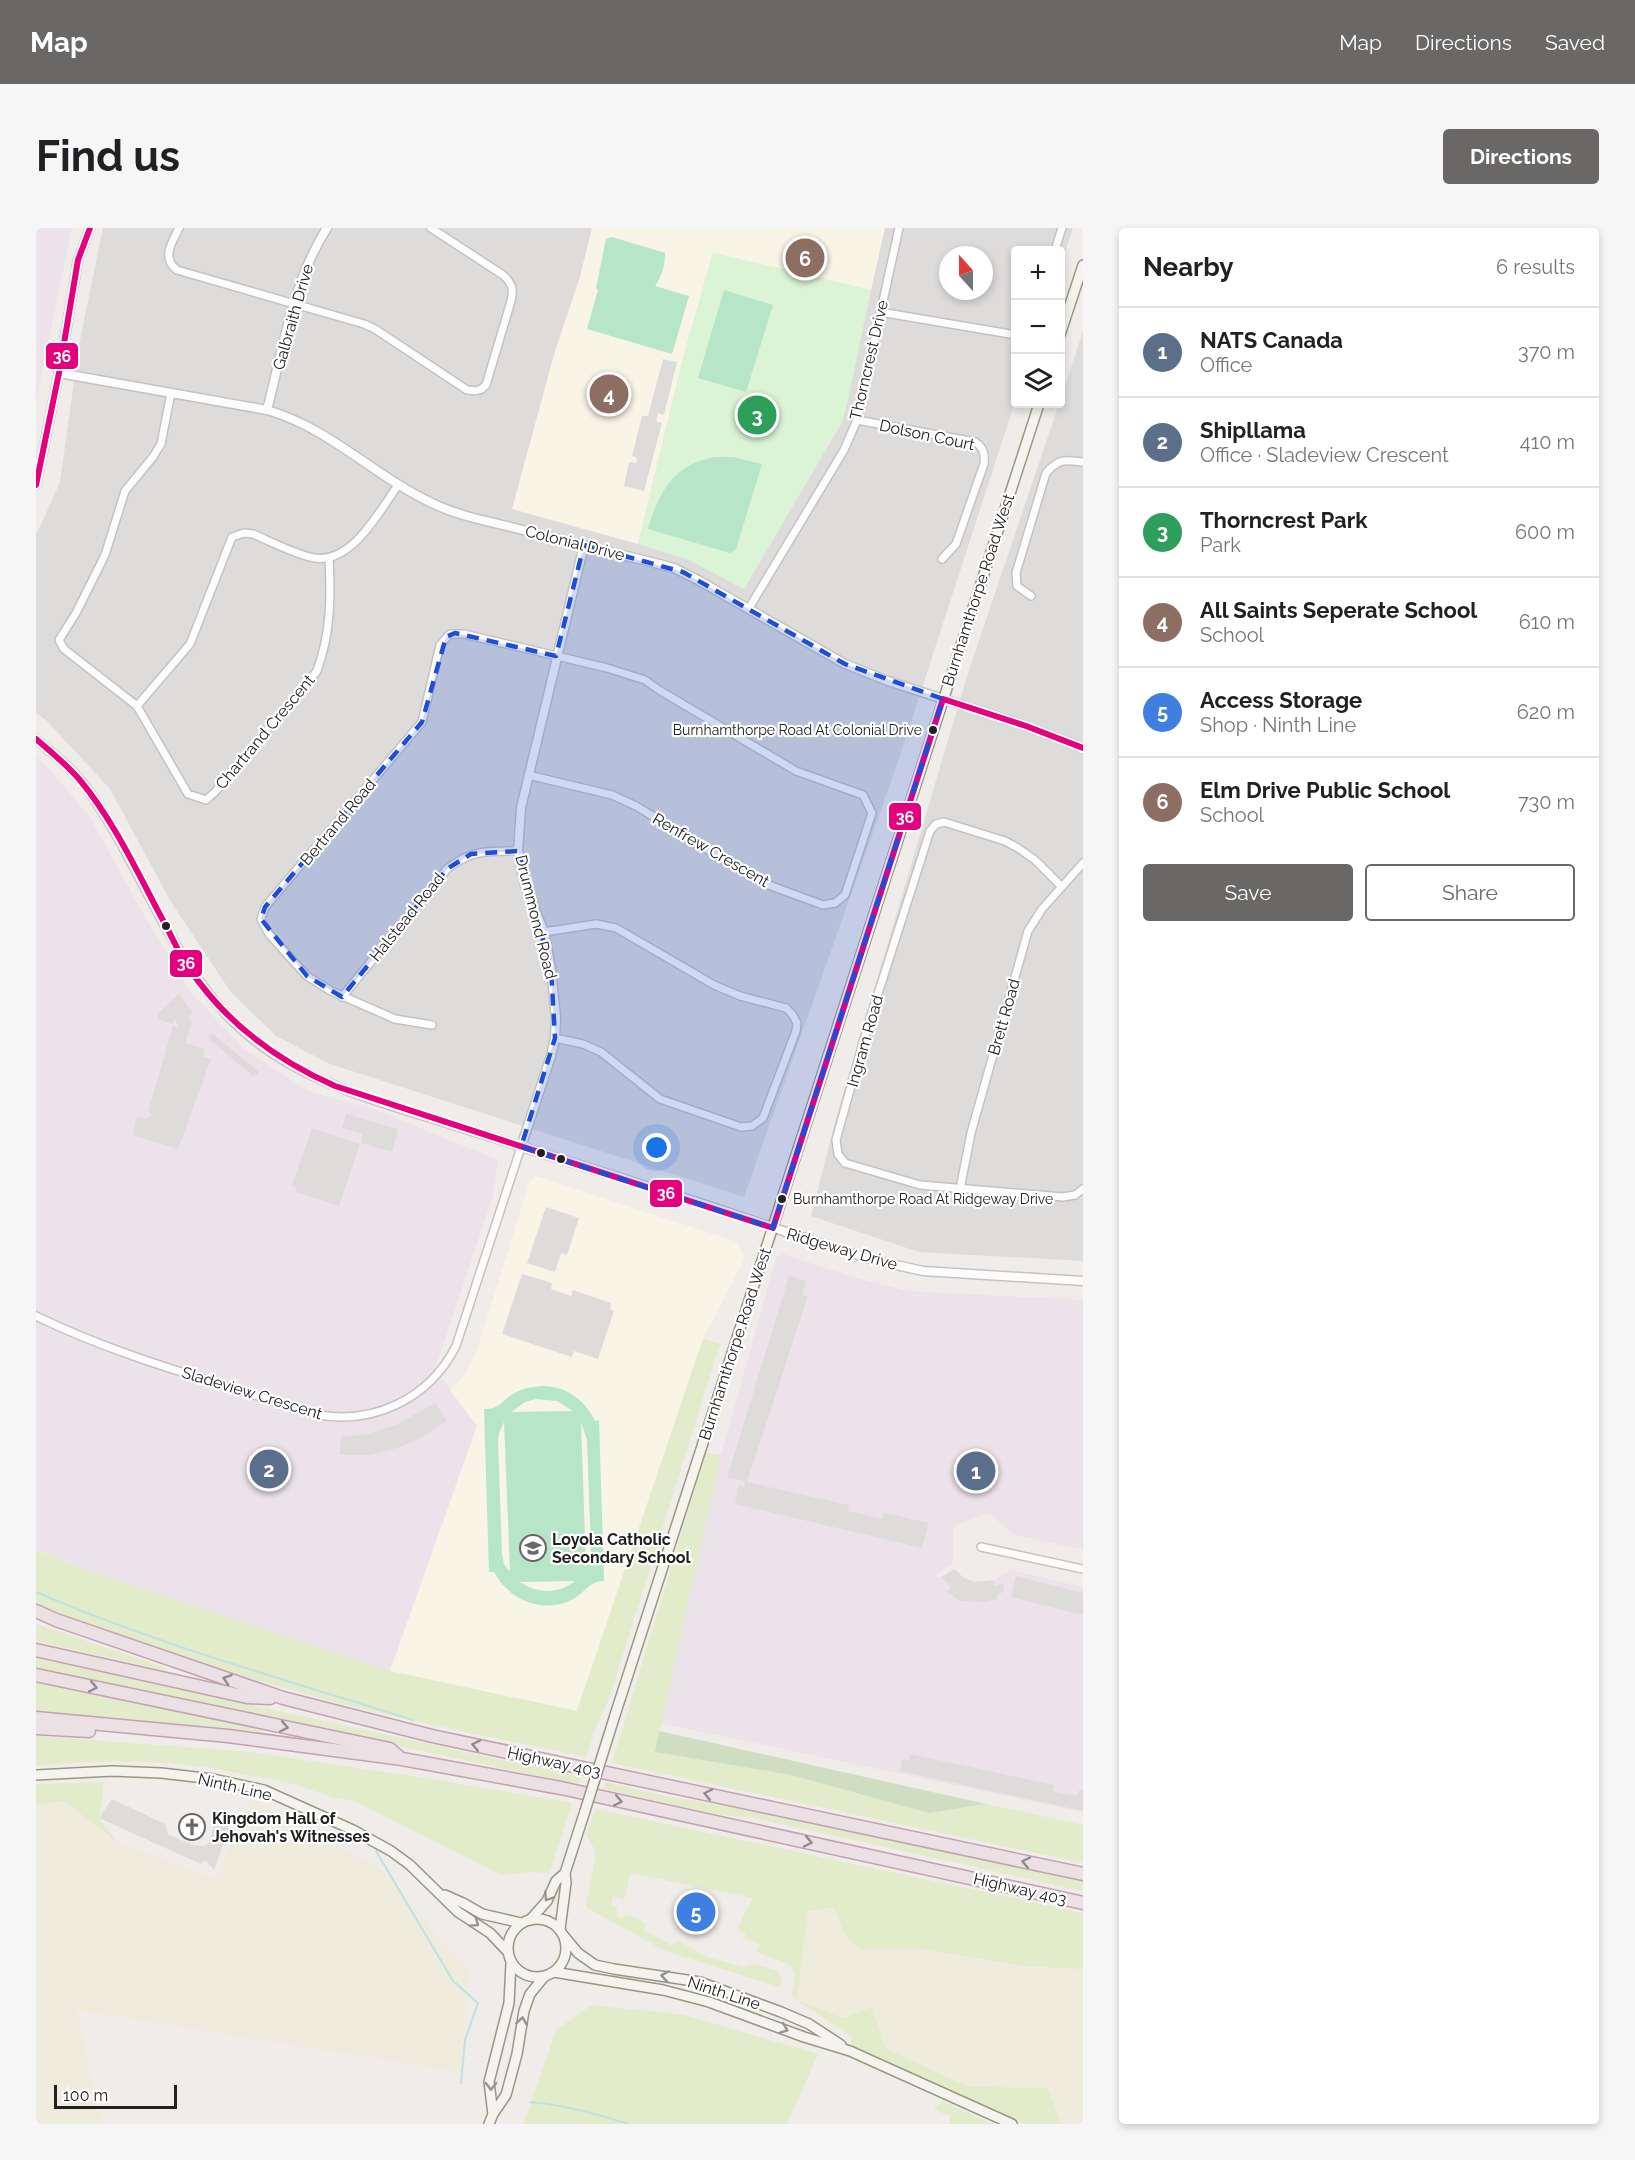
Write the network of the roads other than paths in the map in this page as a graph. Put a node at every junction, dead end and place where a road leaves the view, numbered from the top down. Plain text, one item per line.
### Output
1 (90, 228) edge
2 (179, 228) edge
3 (327, 228) edge
4 (431, 228) edge
5 (899, 228) edge
6 (1062, 228) edge
7 (1056, 246) edge
8 (1083, 265) edge
9 (295, 304) junction
10 (880, 312) junction
11 (1065, 320) edge
12 (1011, 334) edge
13 (59, 373) junction
14 (171, 393) junction
15 (1037, 408) edge
16 (267, 410) junction
17 (857, 420) junction
18 (1083, 462) edge
19 (398, 484) junction
20 (36, 485) edge
21 (584, 545) junction
22 (329, 558) junction
23 (942, 560) dead end
24 (1031, 596) dead end
25 (749, 608) junction
26 (556, 656) junction
27 (943, 699) junction
28 (137, 706) junction
29 (36, 739) edge
30 (1083, 748) edge
31 (528, 775) junction
32 (518, 850) junction
33 (1083, 863) edge
34 (1061, 886) junction
35 (544, 932) junction
36 (342, 997) junction
37 (432, 1024) dead end
38 (555, 1038) junction
39 (521, 1147) junction
40 (960, 1189) junction
41 (1083, 1189) edge
42 (773, 1228) junction
43 (1083, 1281) edge
44 (36, 1316) edge
45 (981, 1547) dead end
46 (1083, 1569) edge
47 (36, 1611) edge
48 (36, 1650) edge
49 (36, 1675) edge
50 (283, 1698) junction
51 (36, 1718) edge
52 (36, 1728) edge
53 (149, 1728) junction
54 (402, 1759) junction
55 (36, 1775) edge
56 (565, 1873) junction
57 (1083, 1874) edge
58 (443, 1895) junction
59 (1083, 1903) edge
60 (525, 1922) junction
61 (562, 1933) junction
62 (508, 1952) junction
63 (511, 1963) junction
64 (554, 1972) junction
65 (544, 1977) junction
66 (850, 2051) junction
67 (491, 2119) edge
68 (1012, 2124) edge

1 - 13 street
2 - 9 street
3 - 9 street, Galbraith Drive
4 - 9 street
5 - 10 street, Thorncrest Drive
6 - 7 street
8 - 11 main road
9 - 16 street, Galbraith Drive
10 - 12 street
10 - 17 street, Thorncrest Drive
13 - 14 street, Colonial Drive
13 - 20 street
14 - 16 street, Colonial Drive
14 - 28 street, Chartrand Crescent
15 - 27 main road, Burnhamthorpe Road West
16 - 19 street, Colonial Drive
17 - 23 street, Dolson Court
17 - 25 street, Thorncrest Drive
18 - 24 street
19 - 21 street, Colonial Drive
19 - 22 street
21 - 25 street, Colonial Drive
21 - 26 street, Drummond Road
22 - 28 street
22 - 28 street, Chartrand Crescent
25 - 27 street, Colonial Drive
26 - 31 street, Drummond Road
26 - 31 street, Renfrew Crescent
26 - 36 street, Bertrand Road
27 - 30 street, Colonial Drive
27 - 42 main road, Burnhamthorpe Road West
29 - 39 street, Ridgeway Drive
31 - 32 street, Drummond Road
32 - 35 street, Drummond Road
32 - 36 street, Halstead Road
33 - 34 street, Brett Road
34 - 40 street, Brett Road
34 - 40 street, Ingram Road
35 - 38 street, Drummond Road
35 - 38 street
36 - 37 street, Bertrand Road
38 - 39 street, Drummond Road
39 - 42 street, Ridgeway Drive
39 - 44 street, Sladeview Crescent
40 - 41 street, Ingram Road
42 - 43 street, Ridgeway Drive
42 - 56 main road, Burnhamthorpe Road West, bridge
45 - 46 street
50 -> 47 highway, Highway 403
48 - 50 highway
49 -> 54 highway
57 -> 50 highway, Highway 403
51 - 53 highway, Highway 403
52 - 53 highway
53 - 54 highway, Highway 403
54 -> 59 highway, Highway 403
55 - 58 main road, Ninth Line
56 -> 60 main road, Burnhamthorpe Road West
56 - 61 main road, Burnhamthorpe Road West
58 - 60 main road, Ninth Line
58 -> 62 main road, Ninth Line
60 - 61 main road
60 - 62 main road
61 - 64 main road
66 -> 61 main road, Ninth Line
62 - 63 main road
63 - 65 main road
63 -> 67 main road
64 - 65 main road
64 -> 66 main road, Ninth Line
67 -> 65 main road
66 - 68 main road, Ninth Line

